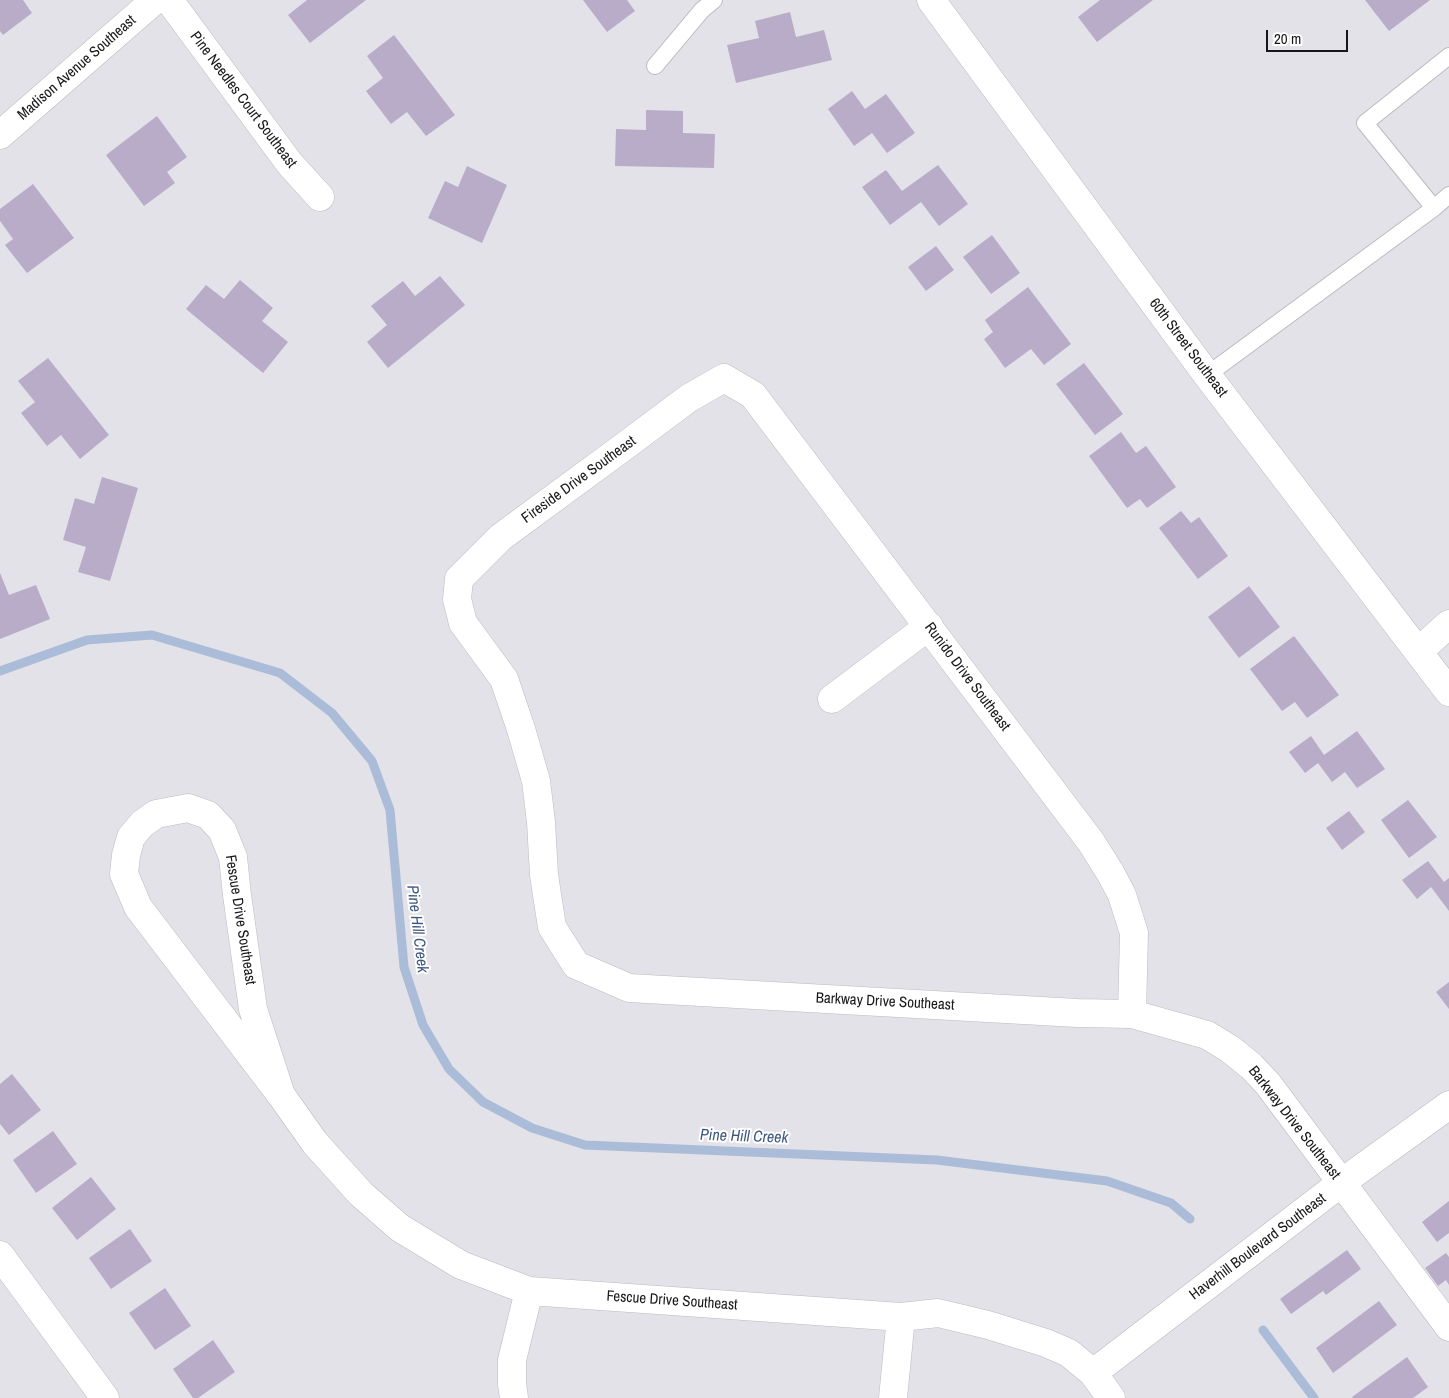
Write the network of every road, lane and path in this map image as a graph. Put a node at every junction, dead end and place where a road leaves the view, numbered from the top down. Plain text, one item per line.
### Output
1 (155, 0) edge
2 (169, 0) edge
3 (714, 0) edge
4 (931, 0) edge
5 (1449, 56) edge
6 (655, 66) dead end
7 (0, 136) edge
8 (1449, 195) edge
9 (320, 197) dead end
10 (1434, 208) junction
11 (1207, 375) junction
12 (724, 378) joint
13 (457, 599) joint
14 (1449, 624) edge
15 (929, 626) junction
16 (1419, 651) junction
17 (1449, 692) edge
18 (832, 699) dead end
19 (1132, 1014) junction
20 (281, 1095) junction
21 (1449, 1105) edge
22 (1341, 1183) junction
23 (0, 1255) edge
24 (529, 1291) junction
25 (901, 1318) junction
26 (1449, 1327) edge
27 (1093, 1373) junction
28 (105, 1398) edge
29 (514, 1398) edge
30 (893, 1398) edge
31 (1111, 1398) edge

1 - 7 street, Madison Avenue Southeast
2 - 9 street, Pine Needles Court Southeast
3 - 6 lane
4 - 11 street, 60th Street Southeast
5 - 10 lane
8 - 10 lane
10 - 11 lane
11 - 16 street, 60th Street Southeast
12 - 13 street, Fireside Drive Southeast
12 - 15 street, Runido Drive Southeast
13 - 19 street, Barkway Drive Southeast
14 - 16 street
15 - 18 street
15 - 19 street, Runido Drive Southeast
16 - 17 street, 60th Street Southeast
19 - 22 street, Barkway Drive Southeast
20 - 20 street, Fescue Drive Southeast
20 - 24 street, Fescue Drive Southeast
21 - 22 street, Haverhill Boulevard Southeast
22 - 26 street, Barkway Drive Southeast
22 - 27 street, Haverhill Boulevard Southeast
23 - 28 street
24 - 25 street, Fescue Drive Southeast
24 - 29 street
25 - 27 street, Fescue Drive Southeast
25 - 30 street
27 - 31 street, Fescue Drive Southeast

